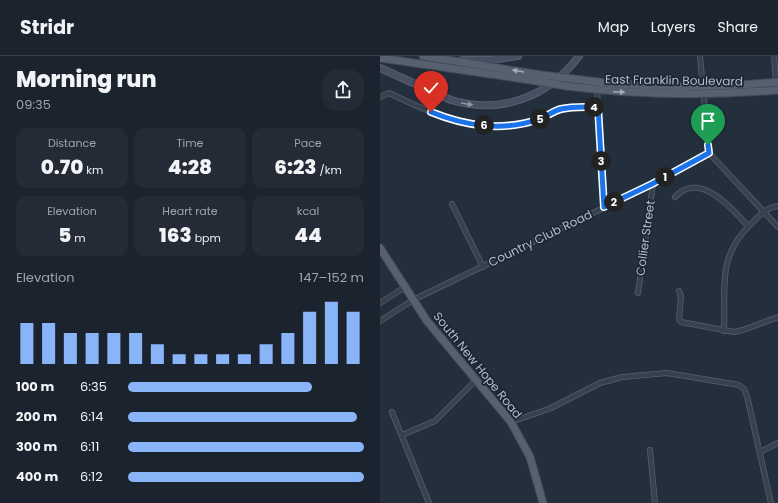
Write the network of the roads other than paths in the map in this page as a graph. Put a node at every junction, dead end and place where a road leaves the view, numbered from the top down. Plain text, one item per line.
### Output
1 (423, 56) edge
2 (518, 56) edge
3 (579, 56) edge
4 (700, 56) edge
5 (774, 56) edge
6 (380, 58) edge
7 (446, 60) junction
8 (380, 68) edge
9 (777, 82) edge
10 (597, 90) junction
11 (702, 90) junction
12 (778, 90) edge
13 (380, 97) edge
14 (598, 107) junction
15 (709, 153) junction
16 (652, 184) junction
17 (676, 197) dead end
18 (452, 204) dead end
19 (778, 206) edge
20 (604, 207) junction
21 (765, 211) junction
22 (748, 226) junction
23 (778, 227) edge
24 (380, 248) edge
25 (483, 267) junction
26 (404, 287) junction
27 (679, 291) dead end
28 (638, 293) dead end
29 (413, 300) junction
30 (380, 303) edge
31 (778, 317) edge
32 (380, 321) edge
33 (724, 331) junction
34 (476, 380) junction
35 (392, 412) dead end
36 (511, 422) junction
37 (402, 435) junction
38 (778, 443) edge
39 (650, 450) dead end
40 (760, 452) junction
41 (429, 503) edge
42 (543, 503) edge
43 (655, 503) edge
44 (771, 503) edge

1 - 7 main road, East Franklin Boulevard
2 - 7 main road
8 -> 3 main road
4 - 11 street
5 - 9 street
6 - 10 main road, East Franklin Boulevard, bridge
11 -> 7 main road, East Franklin Boulevard, bridge
9 - 11 main road, East Franklin Boulevard
10 -> 11 main road, East Franklin Boulevard
10 - 14 street
11 - 12 main road, East Franklin Boulevard
11 - 15 street
13 - 14 street
14 - 20 street
15 - 16 street, Country Club Road
15 - 21 street
16 - 20 street, Country Club Road
16 - 28 street, Collier Street
17 - 22 street
18 - 25 street
19 - 21 street
20 - 25 street, Country Club Road
21 - 22 street
21 - 23 street
22 - 33 street
24 - 26 main road, South New Hope Road
25 - 29 street, Country Club Road
26 - 29 main road, South New Hope Road
26 - 30 street
27 - 33 street
29 - 32 street, Country Club Road
29 - 34 main road, South New Hope Road
31 - 33 street
34 - 36 main road, South New Hope Road
34 - 37 street
35 - 37 street
36 - 40 street
36 - 42 main road, South New Hope Road
37 - 41 street
38 - 40 street
39 - 43 street
40 - 44 street

